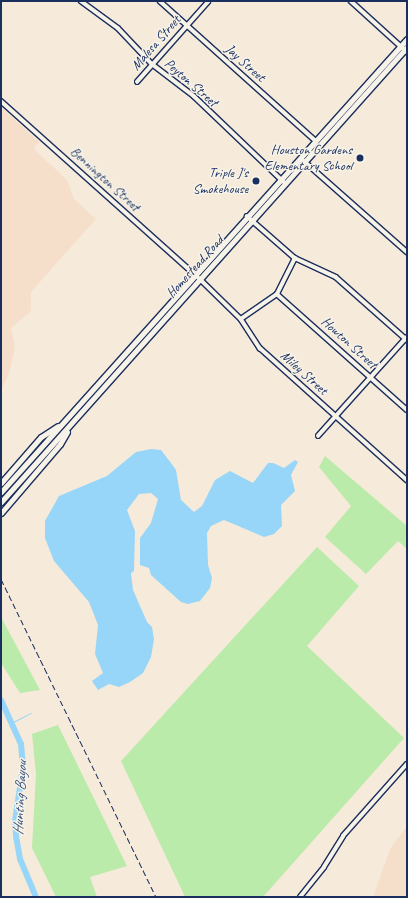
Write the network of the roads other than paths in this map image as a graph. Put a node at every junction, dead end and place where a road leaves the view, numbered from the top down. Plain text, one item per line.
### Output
1 (81, 1) edge
2 (160, 1) edge
3 (350, 1) edge
4 (208, 2) edge
5 (187, 25) junction
6 (407, 39) edge
7 (405, 48) edge
8 (152, 64) junction
9 (137, 82) dead end
10 (1, 101) edge
11 (315, 140) junction
12 (303, 159) junction
13 (281, 178) junction
14 (285, 183) junction
15 (247, 216) junction
16 (252, 221) junction
17 (407, 252) edge
18 (295, 258) junction
19 (195, 274) junction
20 (200, 279) junction
21 (277, 294) junction
22 (241, 319) junction
23 (407, 338) edge
24 (371, 377) junction
25 (407, 410) edge
26 (336, 416) junction
27 (62, 423) junction
28 (70, 426) junction
29 (318, 436) dead end
30 (407, 480) edge
31 (1, 483) edge
32 (1, 492) edge
33 (1, 502) edge
34 (1, 512) edge
35 (407, 764) edge
36 (300, 897) edge

1 - 8 street, Peyton Street
2 - 5 street, Jay Street
3 - 7 street
4 - 5 street, Malesa Street
5 - 8 street, Malesa Street
5 - 11 street, Jay Street
6 - 7 main road, Homestead Road
7 - 11 main road, Homestead Road
7 - 12 main road, Homestead Road
8 - 9 street, Malesa Street
8 - 13 street, Peyton Street
10 - 19 street, Bennington Street
11 - 12 main road, Homestead Road
12 - 13 main road, Homestead Road
12 - 14 main road, Homestead Road
12 - 17 street
13 - 14 street, Peyton Street
13 - 15 main road, Homestead Road
14 - 16 main road, Homestead Road
15 - 16 street
15 - 19 main road, Homestead Road
16 - 18 street
16 - 20 main road, Homestead Road
18 - 21 street
18 - 23 street
19 - 20 street, Miley Street
19 - 27 main road, Homestead Road
20 - 22 street, Miley Street
20 - 28 main road, Homestead Road
21 - 22 street
21 - 24 street, Howton Street
22 - 26 street, Miley Street
23 - 24 street
24 - 25 street, Howton Street
24 - 26 street
26 - 29 street
26 - 30 street, Miley Street
27 - 31 main road
27 - 32 main road, Homestead Road
28 - 33 main road, Homestead Road
28 - 34 main road
35 - 36 street

